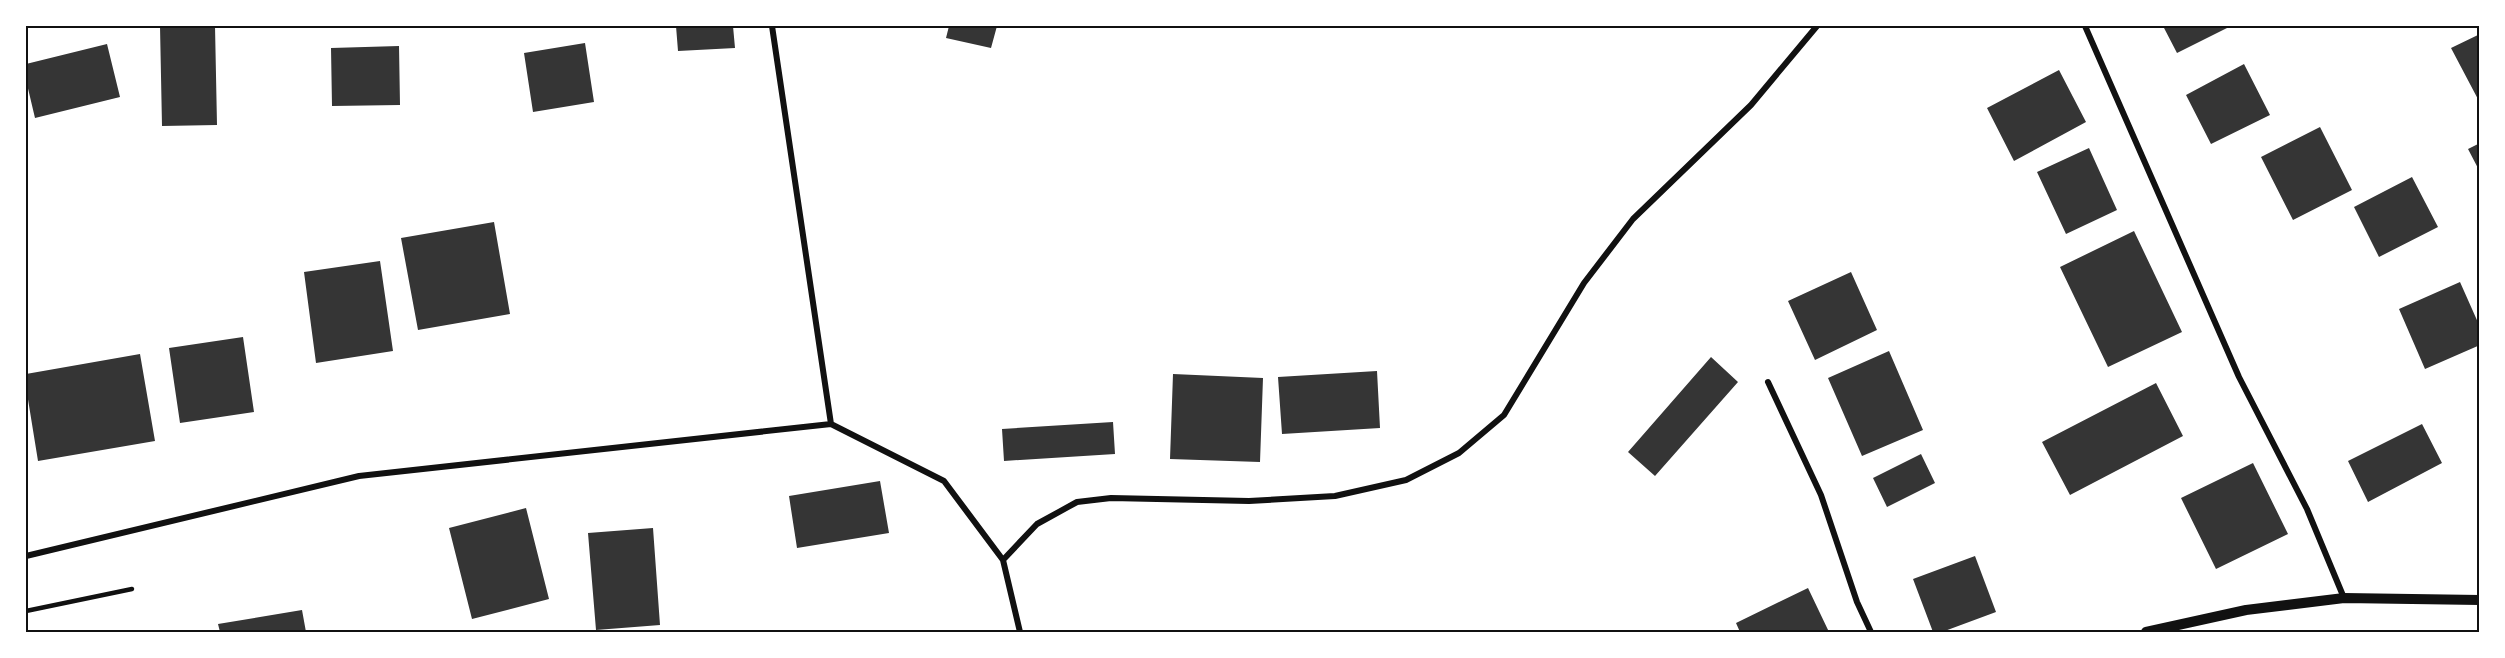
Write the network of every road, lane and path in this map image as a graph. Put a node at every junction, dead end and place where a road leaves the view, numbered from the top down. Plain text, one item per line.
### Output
1 (772, 26) edge
2 (1817, 26) edge
3 (2085, 26) edge
4 (1768, 382) dead end
5 (831, 424) junction
6 (26, 556) edge
7 (1003, 560) junction
8 (132, 589) dead end
9 (2344, 598) junction
10 (2480, 600) edge
11 (26, 611) edge
12 (1020, 633) edge
13 (1871, 633) edge
14 (2146, 633) edge

1 - 5 street
2 - 7 street
3 - 9 street
4 - 13 street
5 - 6 street
5 - 7 street
7 - 12 street
8 - 11 lane
9 - 10 street
9 - 14 street

